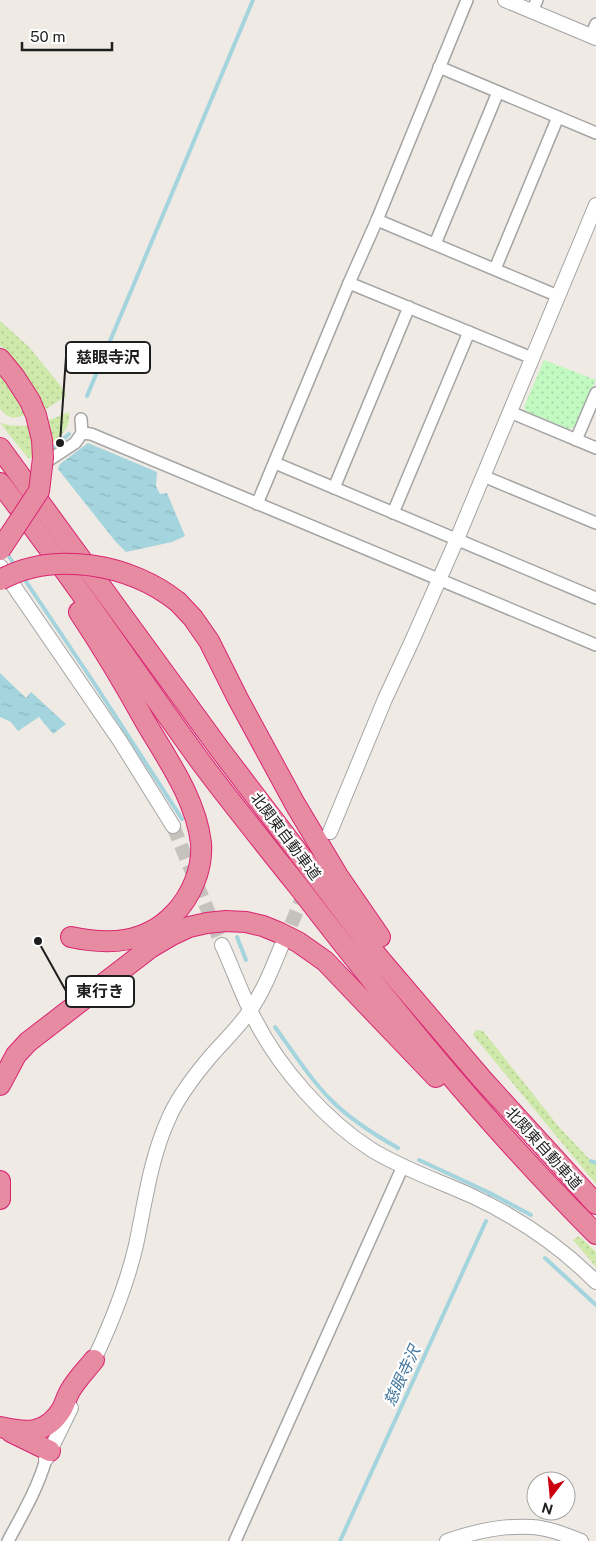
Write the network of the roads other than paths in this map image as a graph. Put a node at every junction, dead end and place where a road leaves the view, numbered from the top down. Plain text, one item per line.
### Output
1 (466, 0) edge
2 (505, 0) edge
3 (535, 6) edge
4 (594, 33) edge
5 (439, 67) junction
6 (498, 92) junction
7 (558, 117) junction
8 (596, 134) edge
9 (594, 214) edge
10 (377, 220) junction
11 (435, 244) junction
12 (495, 269) junction
13 (349, 283) junction
14 (558, 296) junction
15 (409, 307) junction
16 (469, 332) junction
17 (532, 358) junction
18 (0, 359) edge
19 (596, 393) edge
20 (510, 412) junction
21 (81, 419) dead end
22 (82, 433) junction
23 (576, 440) junction
24 (0, 448) edge
25 (596, 448) edge
26 (275, 463) junction
27 (35, 469) dead end
28 (483, 476) junction
29 (0, 483) edge
30 (334, 488) junction
31 (15, 503) junction
32 (257, 504) junction
33 (393, 513) junction
34 (596, 523) edge
35 (457, 539) junction
36 (0, 550) edge
37 (0, 566) edge
38 (0, 580) edge
39 (439, 580) junction
40 (596, 598) edge
41 (596, 646) edge
42 (173, 826) tunnel mouth
43 (330, 832) dead end
44 (71, 937) dead end
45 (222, 945) tunnel mouth
46 (281, 947) tunnel mouth
47 (250, 1010) junction
48 (449, 1040) junction
49 (0, 1085) edge
50 (403, 1166) junction
51 (532, 1167) junction
52 (0, 1181) edge
53 (0, 1199) edge
54 (596, 1204) edge
55 (596, 1234) edge
56 (596, 1282) edge
57 (94, 1360) junction
58 (0, 1427) edge
59 (48, 1455) junction
60 (8, 1541) edge
61 (235, 1541) edge
62 (447, 1541) edge
63 (581, 1541) edge

1 - 5 street
2 - 3 street
3 - 4 street
5 - 6 street
5 - 10 street
6 - 7 street
6 - 11 street
7 - 8 street
7 - 12 street
9 - 14 street
10 - 11 street
10 - 13 street
11 - 12 street
12 - 14 street
13 - 15 street
13 - 26 street
14 - 17 street
15 - 16 street
15 - 30 street
16 - 17 street
16 - 33 street
17 - 20 street
18 - 36 highway, bridge
19 - 23 street
20 - 23 street
20 - 28 street
21 - 22 street
22 - 27 street
22 - 32 street
23 - 25 street
24 - 48 highway, 北関東自動車道
26 - 30 street
26 - 32 street
28 - 34 street
28 - 35 street
29 - 31 highway, 北関東自動車道
30 - 33 street
31 - 44 highway
31 - 51 highway, 北関東自動車道
32 - 39 street
33 - 35 street
35 - 39 street
35 - 40 street
37 - 42 street
38 - 48 highway, bridge
39 - 41 street
39 - 43 street
45 - 47 street
46 - 47 street
47 - 50 street
47 - 57 street
48 - 54 highway, 北関東自動車道
49 - 51 highway
50 - 56 street
50 - 61 street
51 - 55 highway, 北関東自動車道
52 - 53 highway
57 - 58 highway
57 - 59 street
58 - 59 highway
59 - 60 street
62 - 63 street

